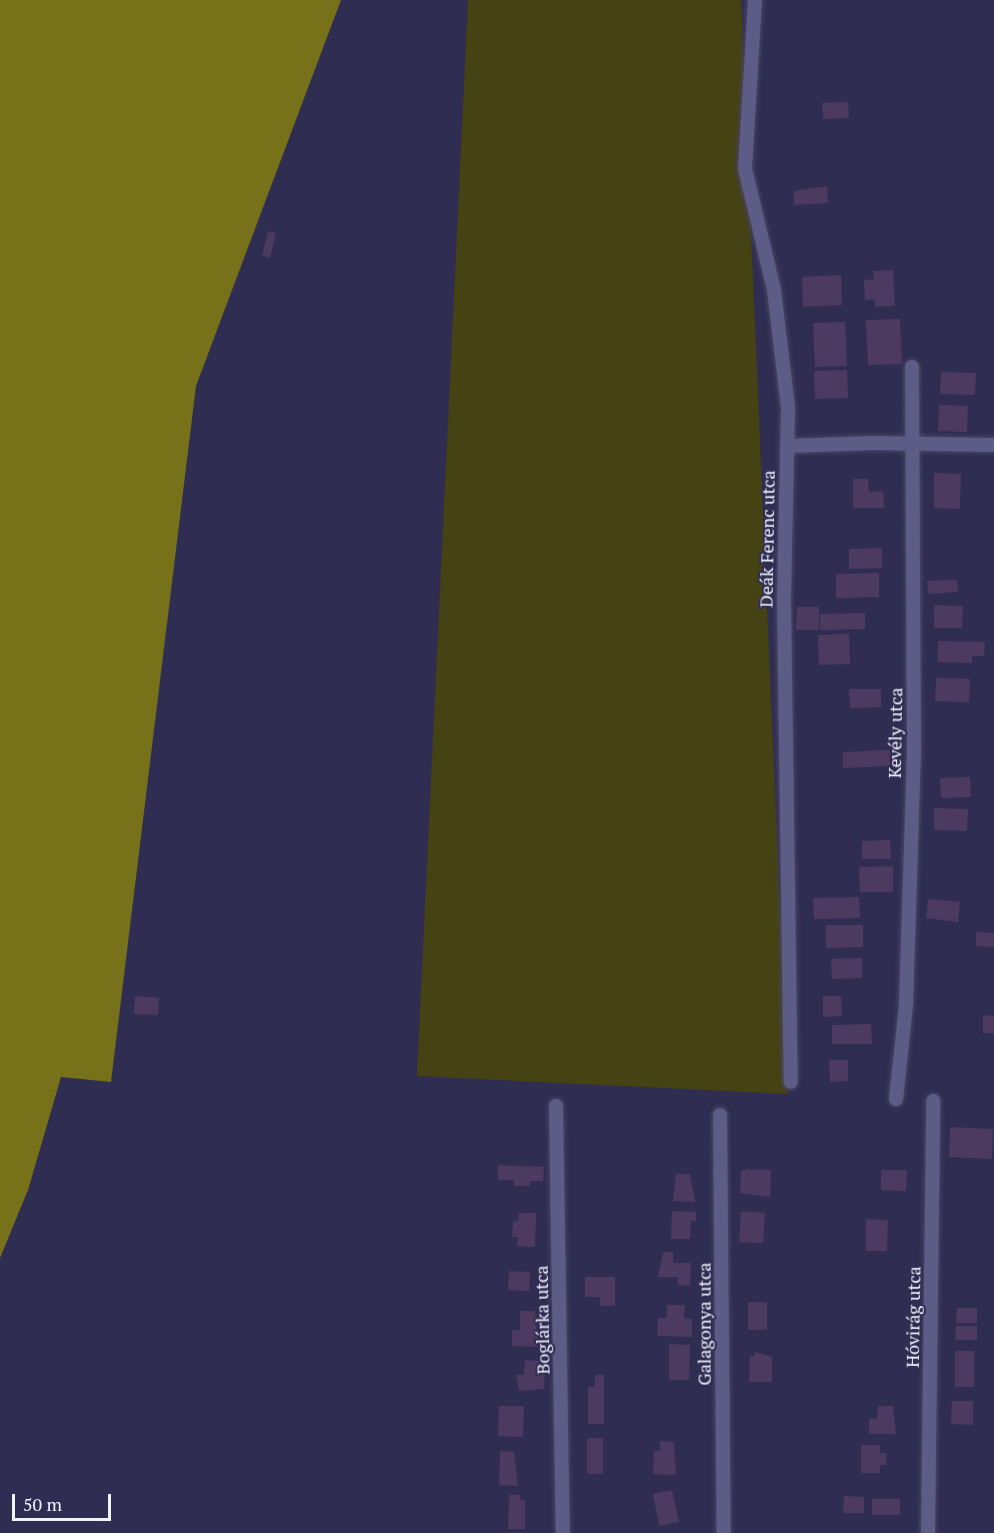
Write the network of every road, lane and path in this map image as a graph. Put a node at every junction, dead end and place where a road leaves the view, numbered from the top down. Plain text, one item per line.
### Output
1 (754, 0) edge
2 (912, 366) dead end
3 (911, 444) junction
4 (994, 445) edge
5 (787, 446) junction
6 (791, 1082) dead end
7 (896, 1099) dead end
8 (933, 1101) dead end
9 (556, 1106) dead end
10 (720, 1115) dead end
11 (563, 1533) edge
12 (724, 1533) edge
13 (928, 1533) edge

1 - 5 street, Deák Ferenc utca
2 - 3 street, Kevély utca
3 - 4 street
3 - 5 street
3 - 7 street, Kevély utca
5 - 6 street, Deák Ferenc utca
8 - 13 street, Hóvirág utca
9 - 11 street, Boglárka utca
10 - 12 street, Galagonya utca

